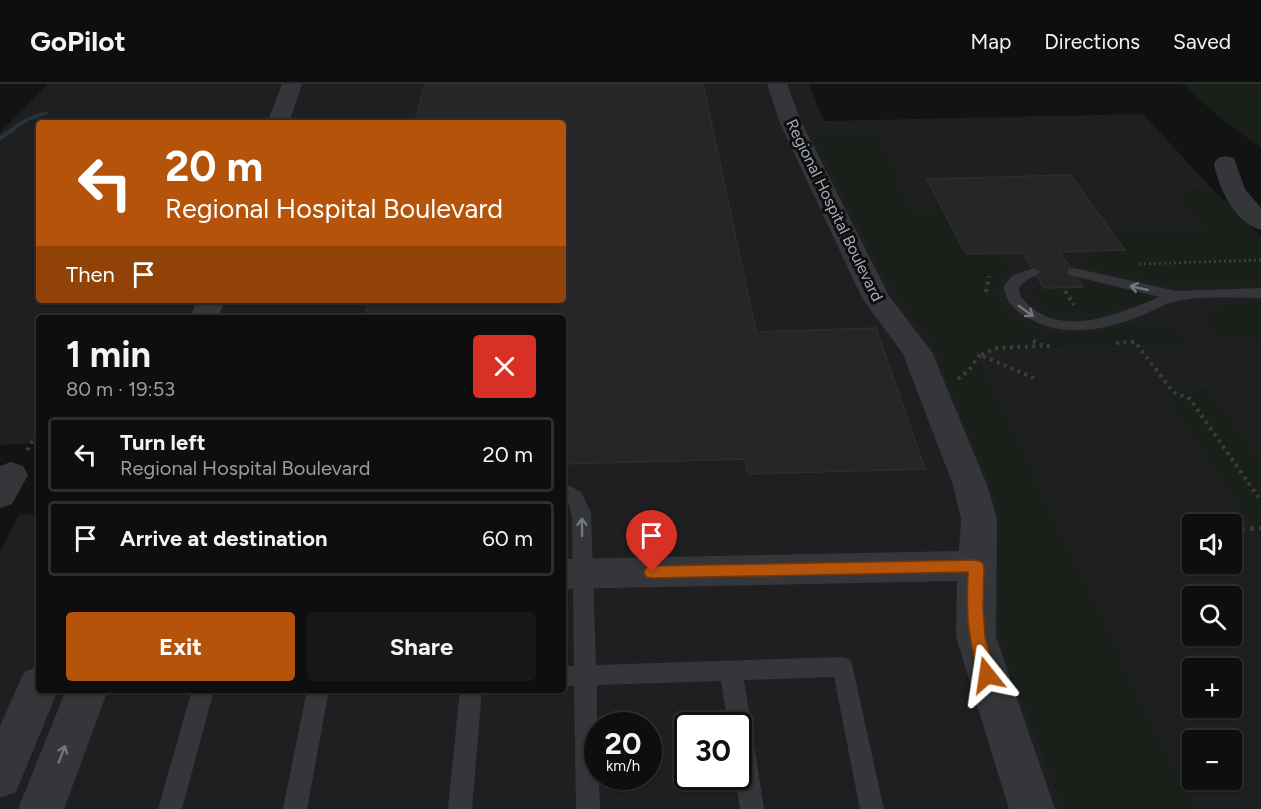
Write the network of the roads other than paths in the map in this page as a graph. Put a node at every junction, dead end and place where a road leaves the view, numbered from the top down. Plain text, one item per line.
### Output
1 (292, 84) edge
2 (777, 84) edge
3 (279, 120) edge
4 (1226, 163) dead end
5 (1261, 222) edge
6 (1034, 272) dead end
7 (1074, 272) dead end
8 (1261, 293) edge
9 (1176, 296) junction
10 (566, 491) edge
11 (976, 566) junction
12 (572, 574) edge
13 (731, 671) junction
14 (566, 676) edge
15 (586, 676) junction
16 (36, 692) edge
17 (86, 693) edge
18 (202, 693) edge
19 (317, 693) edge
20 (471, 693) edge
21 (0, 777) edge
22 (41, 809) edge
23 (170, 809) edge
24 (295, 809) edge
25 (460, 809) edge
26 (588, 809) edge
27 (752, 809) edge
28 (872, 809) edge
29 (1032, 809) edge

1 - 3 street
2 - 11 street, Regional Hospital Boulevard
4 - 5 street
6 -> 9 lane
9 -> 7 lane
8 - 9 lane
12 -> 10 lane
11 - 12 street
11 - 29 street, Regional Hospital Boulevard
12 - 15 lane
13 - 15 lane
13 - 27 lane
13 - 28 lane
14 - 15 lane
15 - 26 lane
16 - 21 street
22 -> 17 street
18 - 23 lane
19 - 24 lane
20 - 25 lane

